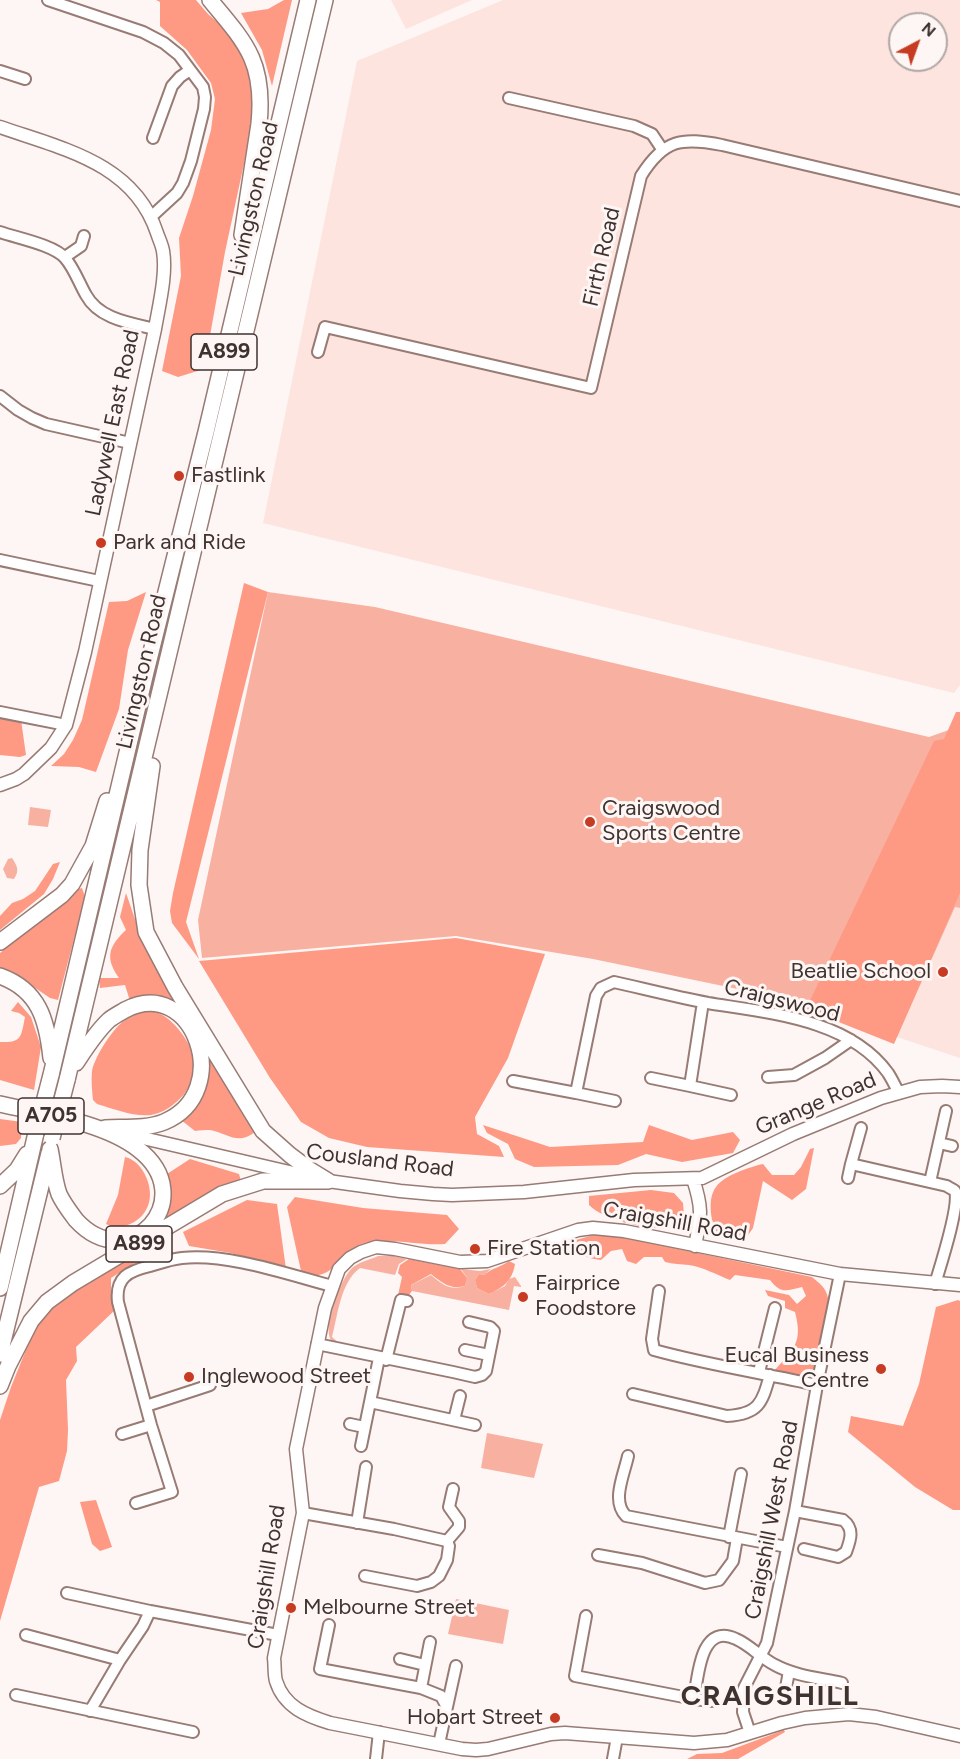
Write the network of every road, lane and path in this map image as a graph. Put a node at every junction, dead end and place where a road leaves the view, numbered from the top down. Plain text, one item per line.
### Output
1 (48, 0) edge
2 (210, 0) edge
3 (308, 0) edge
4 (325, 0) edge
5 (190, 70) junction
6 (0, 71) edge
7 (25, 79) dead end
8 (509, 98) dead end
9 (0, 127) edge
10 (153, 138) dead end
11 (662, 149) junction
12 (960, 201) edge
13 (152, 216) junction
14 (0, 232) edge
15 (84, 236) dead end
16 (65, 257) junction
17 (155, 328) junction
18 (224, 351) junction
19 (318, 352) dead end
20 (0, 396) edge
21 (130, 443) junction
22 (0, 560) edge
23 (99, 581) junction
24 (161, 688) junction
25 (139, 704) junction
26 (0, 712) edge
27 (66, 725) junction
28 (0, 785) edge
29 (0, 942) edge
30 (0, 976) edge
31 (703, 1002) junction
32 (851, 1040) junction
33 (52, 1071) junction
34 (67, 1077) junction
35 (768, 1077) dead end
36 (651, 1078) dead end
37 (513, 1081) dead end
38 (690, 1086) junction
39 (960, 1087) edge
40 (576, 1093) junction
41 (899, 1093) junction
42 (731, 1095) dead end
43 (0, 1096) edge
44 (615, 1101) dead end
45 (0, 1106) edge
46 (19, 1109) junction
47 (946, 1111) dead end
48 (102, 1128) junction
49 (861, 1128) dead end
50 (35, 1138) junction
51 (51, 1143) junction
52 (939, 1143) junction
53 (952, 1146) dead end
54 (851, 1164) junction
55 (848, 1178) dead end
56 (693, 1179) junction
57 (328, 1181) junction
58 (930, 1182) junction
59 (0, 1186) edge
60 (695, 1246) junction
61 (840, 1274) junction
62 (935, 1284) junction
63 (960, 1285) edge
64 (332, 1286) junction
65 (0, 1288) edge
66 (658, 1291) dead end
67 (407, 1301) dead end
68 (775, 1308) dead end
69 (469, 1322) dead end
70 (318, 1344) junction
71 (465, 1350) dead end
72 (0, 1354) edge
73 (489, 1355) junction
74 (382, 1359) junction
75 (765, 1374) junction
76 (210, 1385) dead end
77 (817, 1385) junction
78 (0, 1386) edge
79 (633, 1394) dead end
80 (460, 1396) dead end
81 (370, 1402) junction
82 (146, 1406) junction
83 (454, 1420) junction
84 (350, 1424) dead end
85 (151, 1425) junction
86 (475, 1425) dead end
87 (364, 1427) junction
88 (122, 1434) dead end
89 (361, 1446) dead end
90 (628, 1456) dead end
91 (366, 1467) dead end
92 (741, 1474) dead end
93 (453, 1489) dead end
94 (136, 1503) dead end
95 (795, 1511) junction
96 (303, 1513) junction
97 (357, 1523) junction
98 (733, 1537) junction
99 (447, 1541) junction
100 (787, 1547) junction
101 (804, 1549) dead end
102 (598, 1555) dead end
103 (365, 1576) dead end
104 (67, 1593) dead end
105 (150, 1611) junction
106 (586, 1616) dead end
107 (329, 1625) dead end
108 (26, 1635) dead end
109 (279, 1635) junction
110 (430, 1642) dead end
111 (761, 1657) junction
112 (400, 1659) dead end
113 (120, 1660) junction
114 (425, 1665) junction
115 (456, 1666) dead end
116 (789, 1671) junction
117 (842, 1683) dead end
118 (421, 1688) junction
119 (16, 1695) dead end
120 (694, 1699) junction
121 (784, 1699) dead end
122 (711, 1701) dead end
123 (447, 1707) junction
124 (90, 1711) junction
125 (193, 1732) dead end
126 (379, 1732) junction
127 (750, 1733) junction
128 (960, 1736) edge
129 (617, 1737) junction
130 (439, 1744) junction
131 (376, 1759) edge
132 (613, 1759) edge

1 - 5 street
2 - 18 main road
3 - 18 main road, Livingston Road / A899
4 - 24 main road, Livingston Road / A899
5 - 10 street
5 - 13 street
6 - 7 street
8 - 11 street
9 - 13 street, Ladywell East Road
11 - 12 street
11 - 19 street, Firth Road
13 - 17 street, Ladywell East Road
14 - 16 street
15 - 16 street
16 - 17 street
17 - 21 street, Ladywell East Road
18 - 25 main road, Livingston Road / A899
20 - 21 street
21 - 23 street, Ladywell East Road
22 - 23 street
23 - 27 street, Ladywell East Road
24 - 34 main road, Livingston Road / A899
24 - 57 main road, A899
25 - 29 main road, A899
25 - 33 main road, Livingston Road / A899
26 - 27 street
27 - 28 street, Ladywell East Road
30 - 33 main road
31 - 32 street, Craigswood
31 - 38 street, Craigswood
31 - 40 street, Craigswood
32 - 35 street, Craigswood
32 - 41 street, Craigswood
33 - 50 main road, Livingston Road / A899, bridge
34 - 48 main road, A899
34 - 51 main road, Livingston Road / A899, bridge
36 - 38 street
37 - 40 street
38 - 42 street
39 - 41 street, Grange Road
40 - 44 street
41 - 56 street, Grange Road
43 - 46 main road
45 - 46 main road
46 - 48 main road, Cousland Road / A705
47 - 52 street
48 - 51 main road, A899
48 - 57 street, Cousland Road
49 - 54 street
50 - 59 main road
50 - 65 main road, Livingston Road / A899
51 - 72 main road, Livingston Road / A899
52 - 53 street
52 - 58 street
54 - 55 street
54 - 58 street
56 - 57 street, Cousland Road
56 - 60 street
57 - 78 main road, A899
58 - 62 street
60 - 61 street, Craigshill Road
60 - 64 street, Craigshill Road
61 - 62 street, Craigshill Road
61 - 77 street, Craigshill West Road
62 - 63 street, Craigshill Road
64 - 70 street, Craigshill Road
64 - 82 street
66 - 75 street
67 - 74 street
68 - 75 street
69 - 73 street
70 - 74 street
70 - 96 street, Craigshill Road
71 - 73 street
73 - 74 street
74 - 81 street
75 - 77 street
75 - 79 street
76 - 82 street
77 - 95 street, Craigshill West Road
80 - 83 street
81 - 83 street
81 - 87 street
82 - 85 street
83 - 86 street
84 - 87 street
85 - 88 street
85 - 94 street
87 - 89 street
90 - 98 street
91 - 97 street
92 - 98 street
93 - 99 street
95 - 100 street, Craigshill West Road
95 - 101 street
96 - 97 street
96 - 109 street, Craigshill Road
97 - 99 street
98 - 100 street
98 - 102 street
99 - 103 street
100 - 111 street, Craigshill West Road
104 - 105 street
105 - 109 street
105 - 113 street
106 - 120 street
107 - 118 street
108 - 113 street
109 - 126 street, Craigshill Road
110 - 114 street
111 - 116 street
111 - 120 street
111 - 127 street, Craigshill West Road
112 - 114 street
113 - 124 street
114 - 118 street
115 - 123 street
116 - 117 street
116 - 121 street
118 - 123 street
119 - 124 street
120 - 122 street
123 - 130 street
124 - 125 street
126 - 130 street, Craigshill Road
126 - 131 street
127 - 128 street, Craigshill Road
127 - 129 street, Craigshill Road
129 - 130 street, Craigshill Road
129 - 132 street

